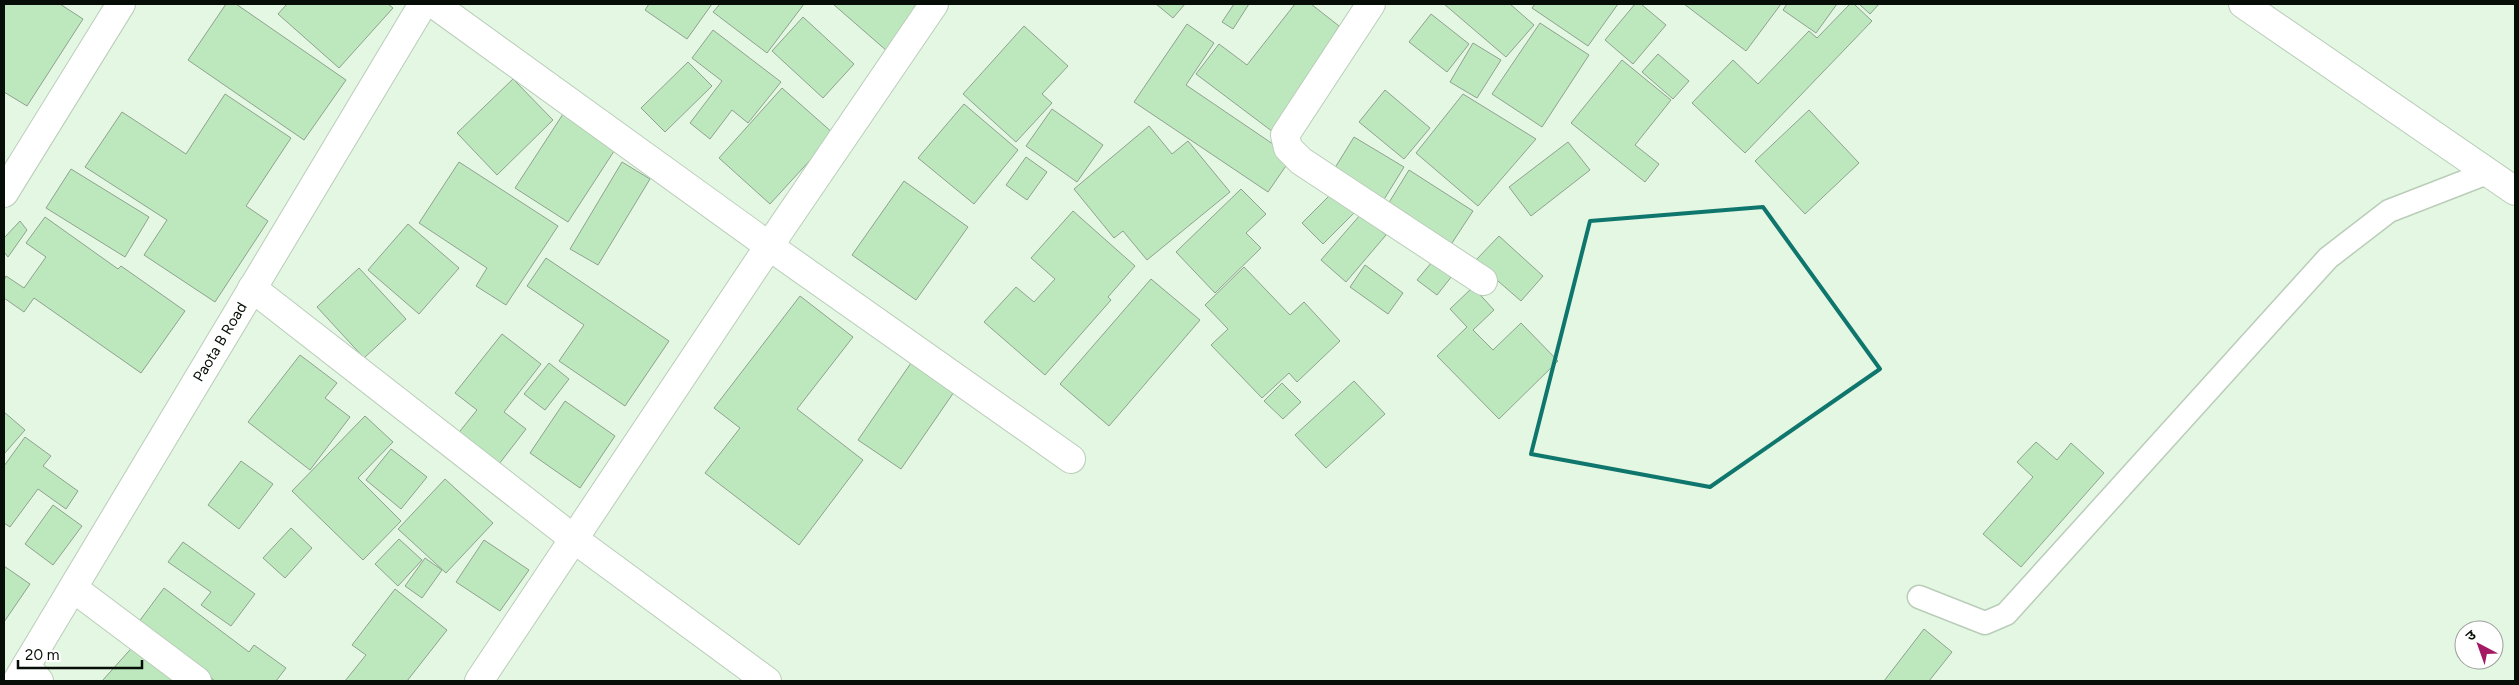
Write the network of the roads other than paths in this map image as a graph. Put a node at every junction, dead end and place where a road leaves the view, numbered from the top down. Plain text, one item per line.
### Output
1 (121, 4) edge
2 (423, 4) edge
3 (434, 4) edge
4 (934, 4) edge
5 (1371, 4) edge
6 (2243, 4) edge
7 (2506, 181) edge
8 (4, 193) edge
9 (769, 246) junction
10 (1483, 281) dead end
11 (252, 288) junction
12 (1071, 459) dead end
13 (574, 539) junction
14 (73, 588) junction
15 (1919, 597) dead end
16 (27, 676) edge
17 (197, 681) edge
18 (480, 681) edge
19 (767, 681) edge

1 - 8 street
2 - 11 street, Paota B Road
3 - 9 street
4 - 9 street
5 - 10 street
6 - 7 street
7 - 15 lane
9 - 12 street
9 - 13 street
11 - 13 street
11 - 14 street, Paota B Road
13 - 18 street
13 - 19 street
14 - 16 street, Paota B Road
14 - 17 street

